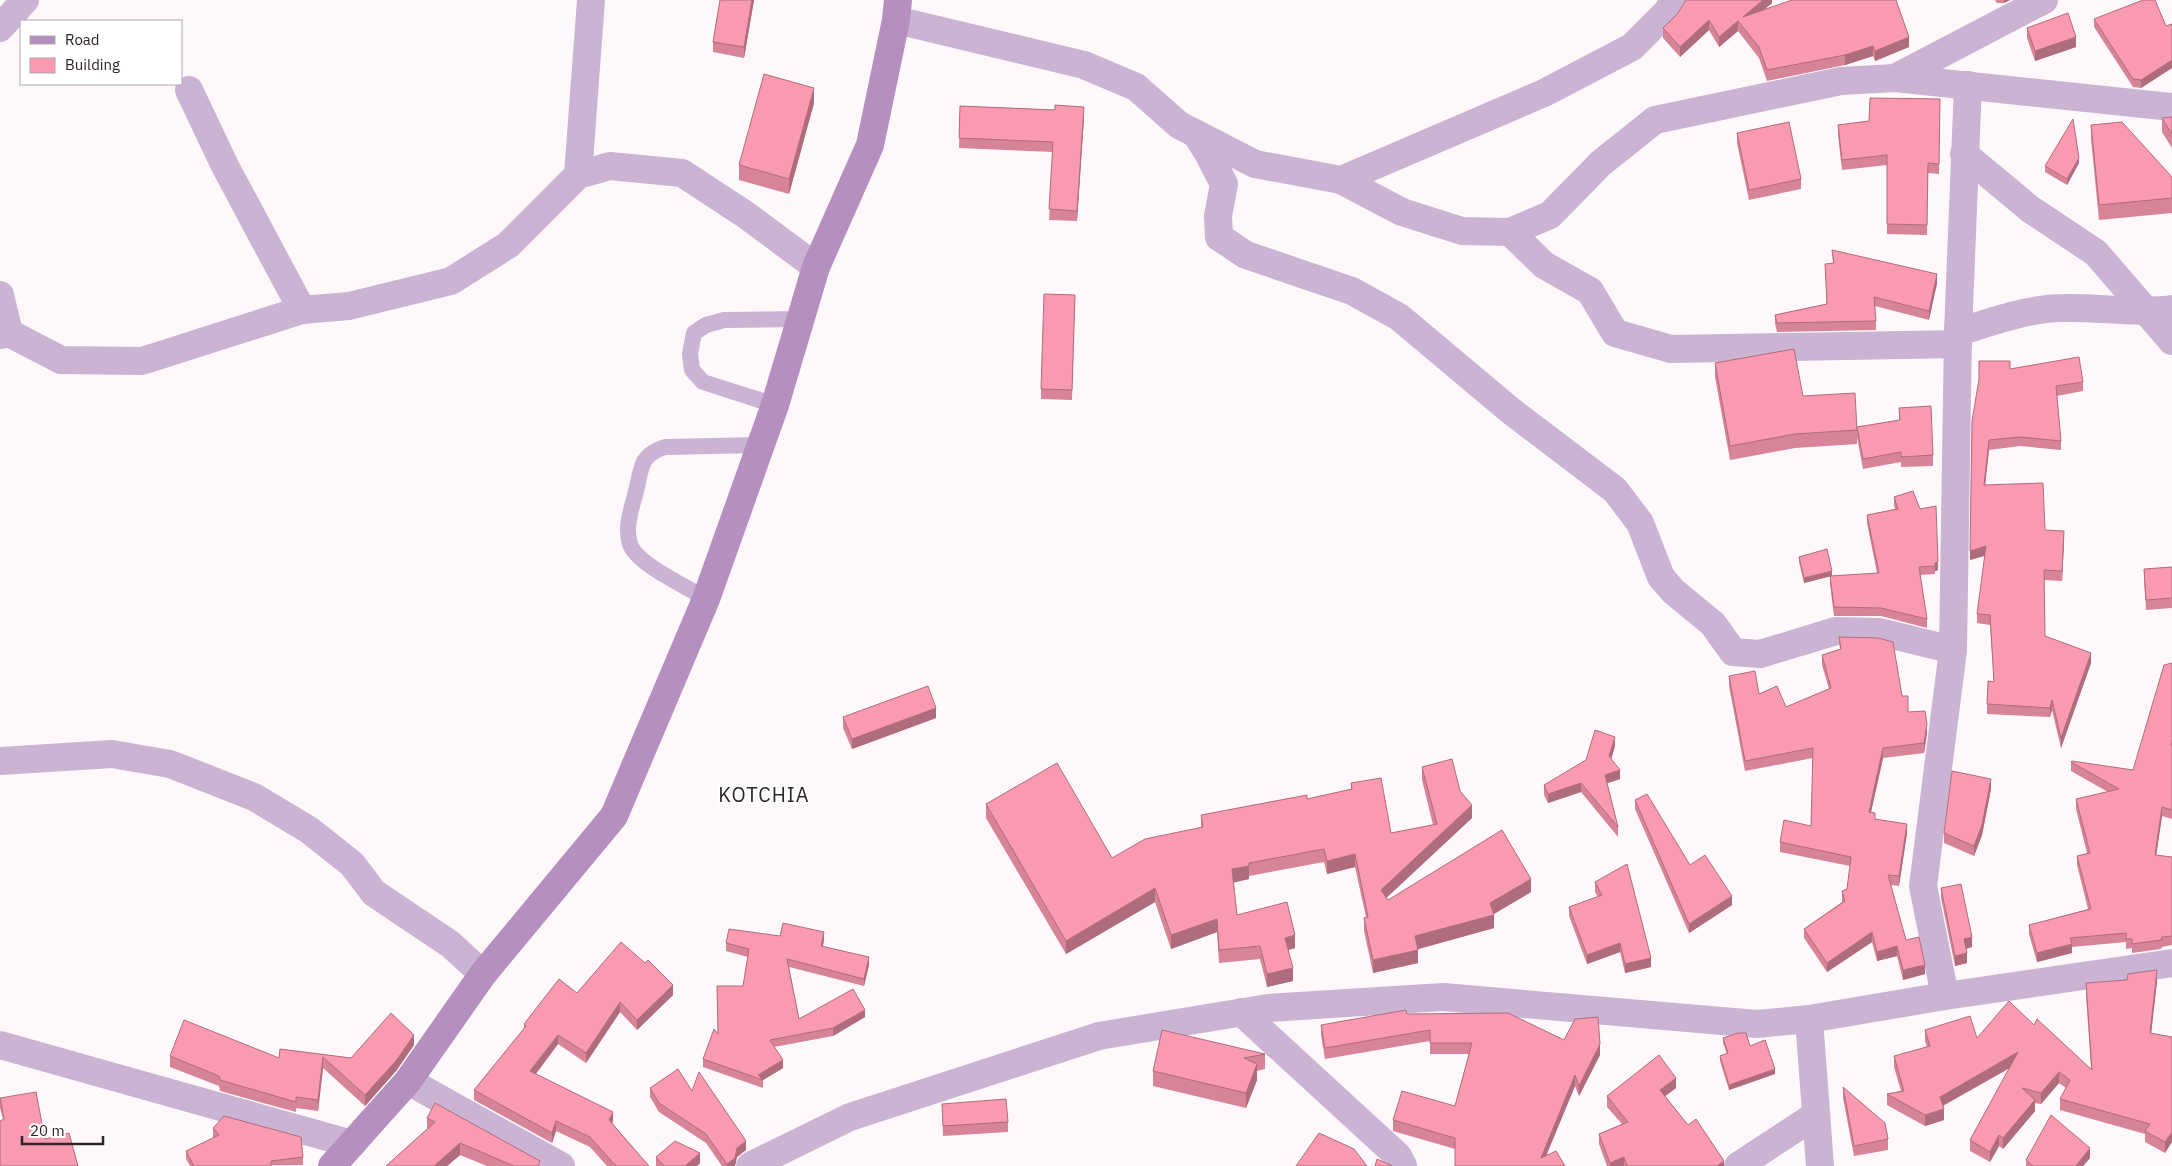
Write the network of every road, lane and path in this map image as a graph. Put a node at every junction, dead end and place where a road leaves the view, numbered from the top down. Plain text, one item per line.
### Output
1 (25, 0) edge
2 (590, 0) edge
3 (1674, 0) edge
4 (2044, 0) edge
5 (897, 10) edge
6 (0, 28) edge
7 (1895, 78) junction
8 (1968, 85) junction
9 (188, 90) dead end
10 (2172, 107) edge
11 (1196, 134) junction
12 (1964, 154) junction
13 (578, 175) junction
14 (1341, 180) junction
15 (1510, 232) junction
16 (816, 267) junction
17 (0, 294) edge
18 (302, 310) junction
19 (2160, 310) edge
20 (799, 319) junction
21 (4, 334) edge
22 (1958, 338) junction
23 (2172, 341) edge
24 (775, 405) junction
25 (760, 445) junction
26 (706, 599) junction
27 (1953, 650) junction
28 (0, 761) edge
29 (2172, 963) edge
30 (483, 974) junction
31 (1945, 996) junction
32 (1241, 1012) junction
33 (1809, 1019) junction
34 (0, 1045) edge
35 (408, 1081) junction
36 (1816, 1115) junction
37 (352, 1144) junction
38 (332, 1166) edge
39 (561, 1166) edge
40 (750, 1166) edge
41 (1403, 1166) edge
42 (1738, 1166) edge
43 (1820, 1166) edge

1 - 6 street
2 - 13 street
3 - 14 street
4 - 7 street
5 - 11 street
5 - 16 main road
7 - 8 street
7 - 15 street
8 - 10 street
8 - 12 street
9 - 18 street
11 - 14 street
11 - 27 street
12 - 19 street
12 - 22 street
13 - 16 street
13 - 18 street
14 - 15 street
15 - 22 street
16 - 20 main road
17 - 21 street
18 - 21 street
19 - 22 street
19 - 23 street
20 - 24 main road
20 - 24 lane
22 - 27 street
24 - 25 main road
25 - 26 main road
25 - 26 lane
26 - 30 main road
27 - 31 street
28 - 30 street
29 - 31 street
30 - 35 main road
31 - 33 street
32 - 33 street
32 - 40 street
32 - 41 street
33 - 36 street
34 - 37 street
35 - 37 main road
35 - 39 street
36 - 42 street
36 - 43 street
37 - 38 main road

